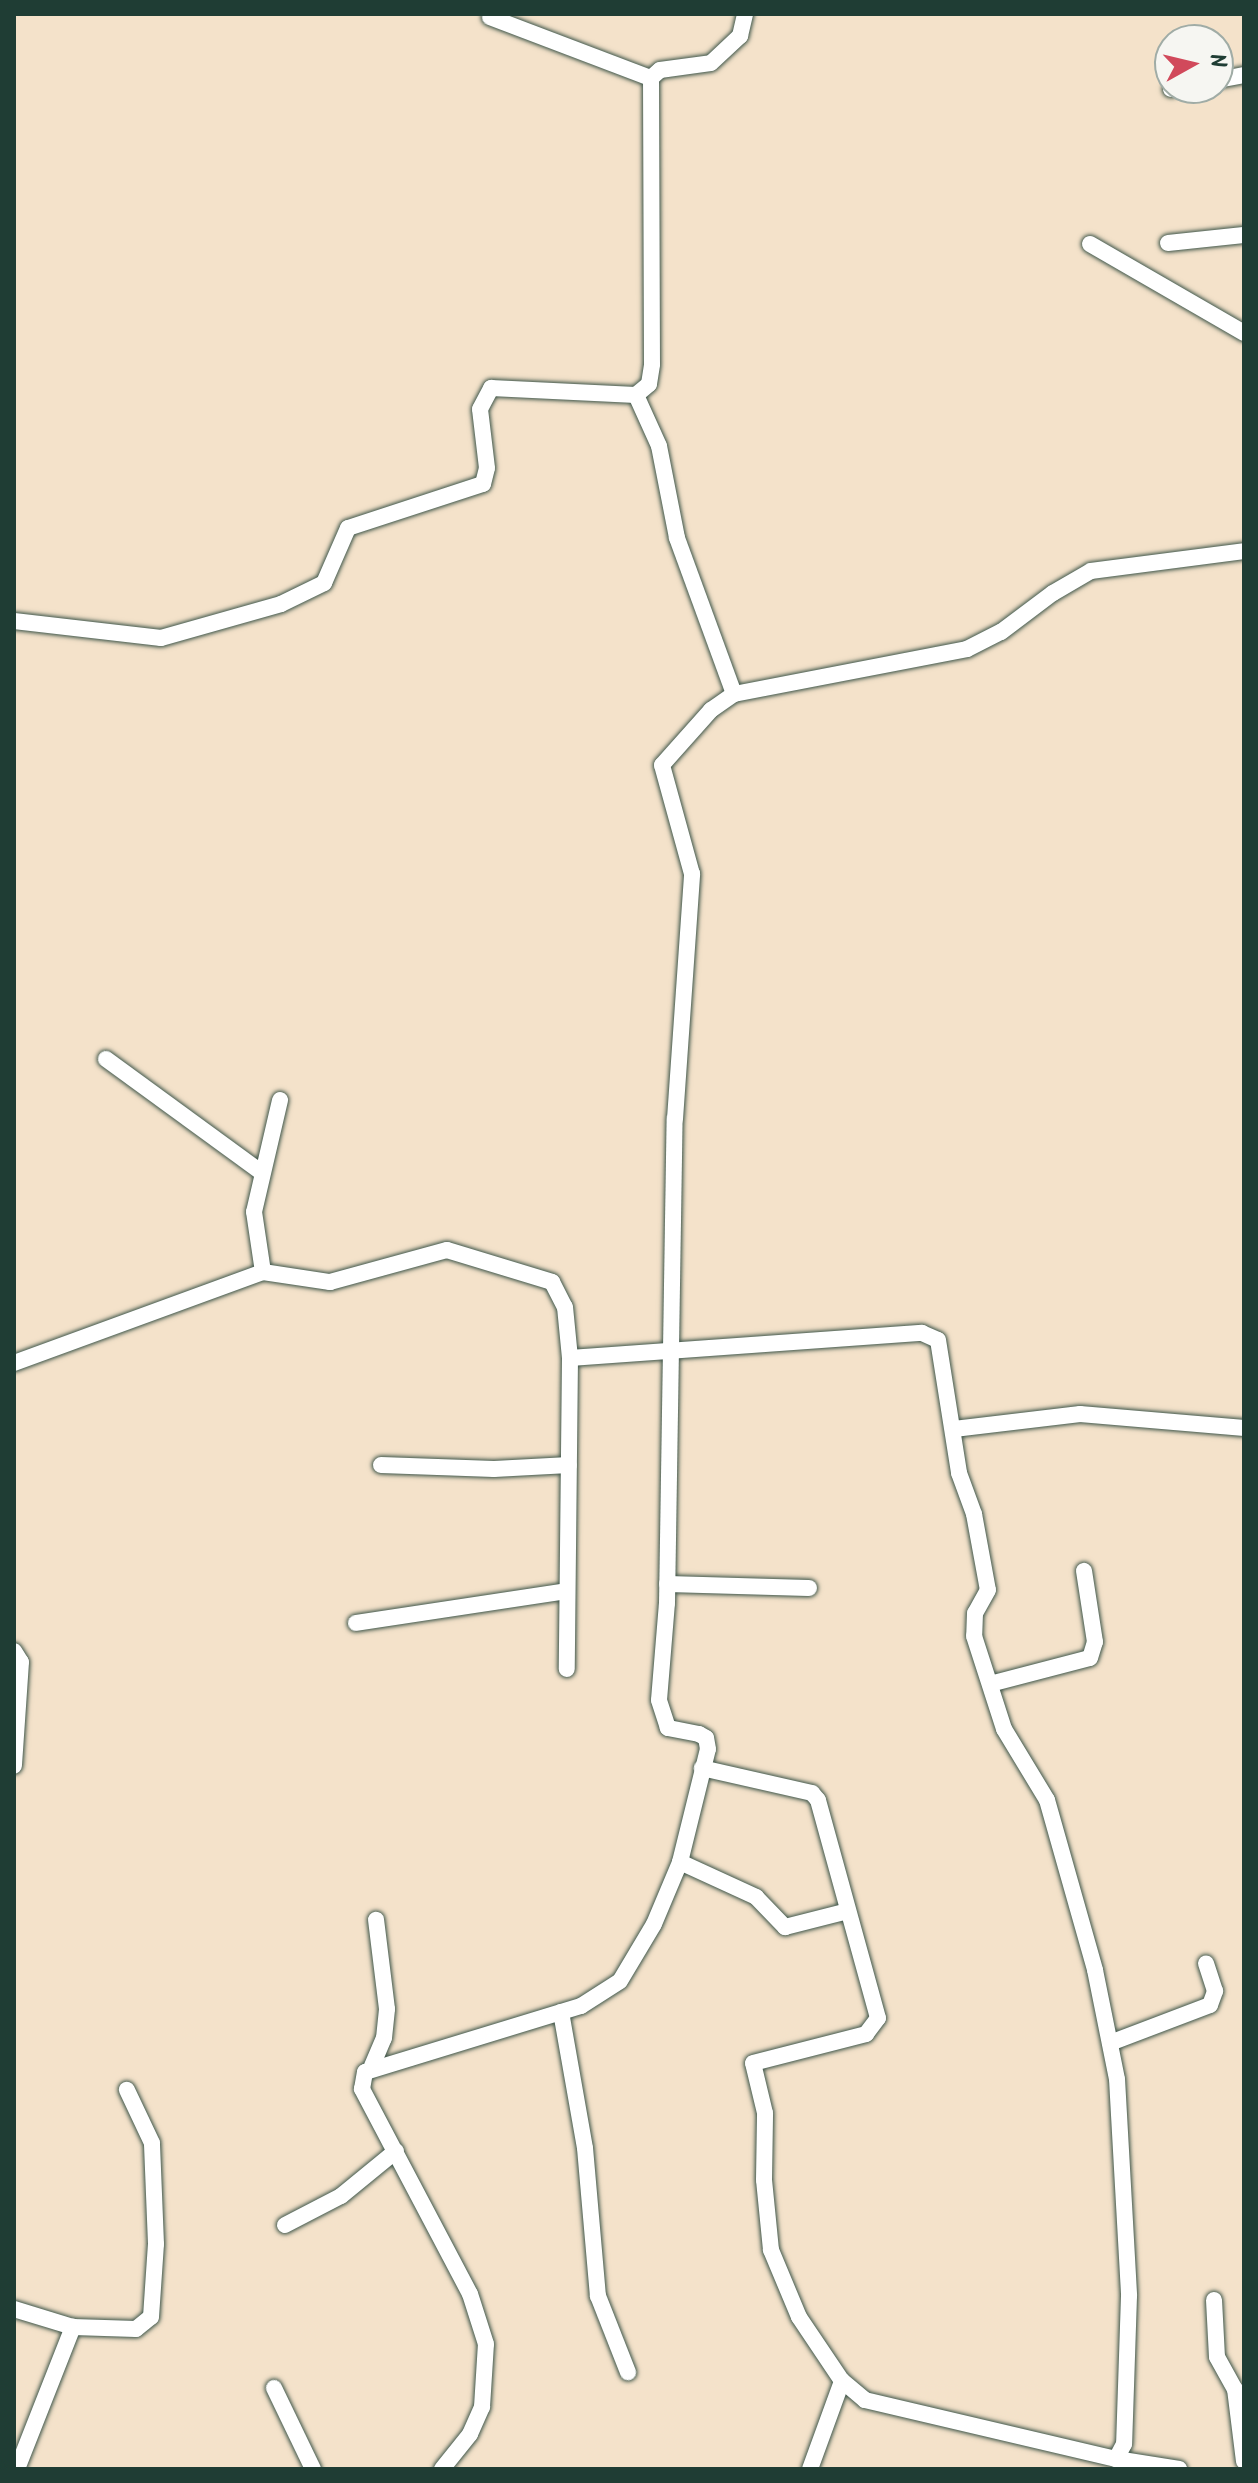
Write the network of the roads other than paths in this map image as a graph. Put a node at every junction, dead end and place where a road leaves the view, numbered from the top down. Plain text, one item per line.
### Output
1 (745, 14) edge
2 (490, 17) dead end
3 (651, 78) junction
4 (1244, 235) edge
5 (1168, 243) dead end
6 (1090, 244) dead end
7 (1244, 333) edge
8 (636, 395) junction
9 (1244, 551) edge
10 (14, 621) edge
11 (734, 694) junction
12 (106, 1059) dead end
13 (280, 1100) dead end
14 (261, 1172) junction
15 (263, 1272) junction
16 (668, 1351) junction
17 (570, 1358) junction
18 (14, 1363) edge
19 (1244, 1428) edge
20 (954, 1429) junction
21 (381, 1465) dead end
22 (569, 1465) junction
23 (1084, 1571) dead end
24 (667, 1584) junction
25 (809, 1588) dead end
26 (567, 1591) junction
27 (356, 1623) dead end
28 (14, 1651) edge
29 (567, 1669) dead end
30 (990, 1684) junction
31 (14, 1766) edge
32 (702, 1768) junction
33 (680, 1862) junction
34 (848, 1911) junction
35 (376, 1920) dead end
36 (1206, 1963) dead end
37 (561, 2012) junction
38 (1110, 2043) junction
39 (372, 2066) junction
40 (127, 2090) dead end
41 (396, 2151) junction
42 (285, 2225) dead end
43 (1214, 2300) dead end
44 (14, 2309) edge
45 (73, 2327) junction
46 (628, 2372) dead end
47 (842, 2381) junction
48 (274, 2388) dead end
49 (1116, 2459) junction
50 (1244, 2461) edge
51 (17, 2469) edge
52 (313, 2469) edge
53 (442, 2469) edge
54 (810, 2469) edge
55 (1179, 2469) edge

1 - 3 street
2 - 3 street
3 - 8 street
4 - 5 street
6 - 7 street
8 - 10 street
8 - 11 street
9 - 11 street
11 - 16 street
12 - 14 street
13 - 14 street
14 - 15 street
15 - 17 street
15 - 18 street
16 - 17 street
16 - 20 street
16 - 24 street
17 - 22 street
19 - 20 street
20 - 30 street
21 - 22 street
22 - 26 street
23 - 30 street
24 - 25 street
24 - 32 street
26 - 27 street
26 - 29 street
28 - 31 street
30 - 38 street
32 - 33 street
32 - 34 street
33 - 34 street
33 - 37 street
34 - 47 street
35 - 39 street
36 - 38 street
37 - 39 street
37 - 46 street
38 - 49 street
39 - 41 street
40 - 45 street
41 - 42 street
41 - 53 street
43 - 50 street
44 - 45 street
45 - 51 street
47 - 49 street
47 - 54 street
48 - 52 street
49 - 55 street

